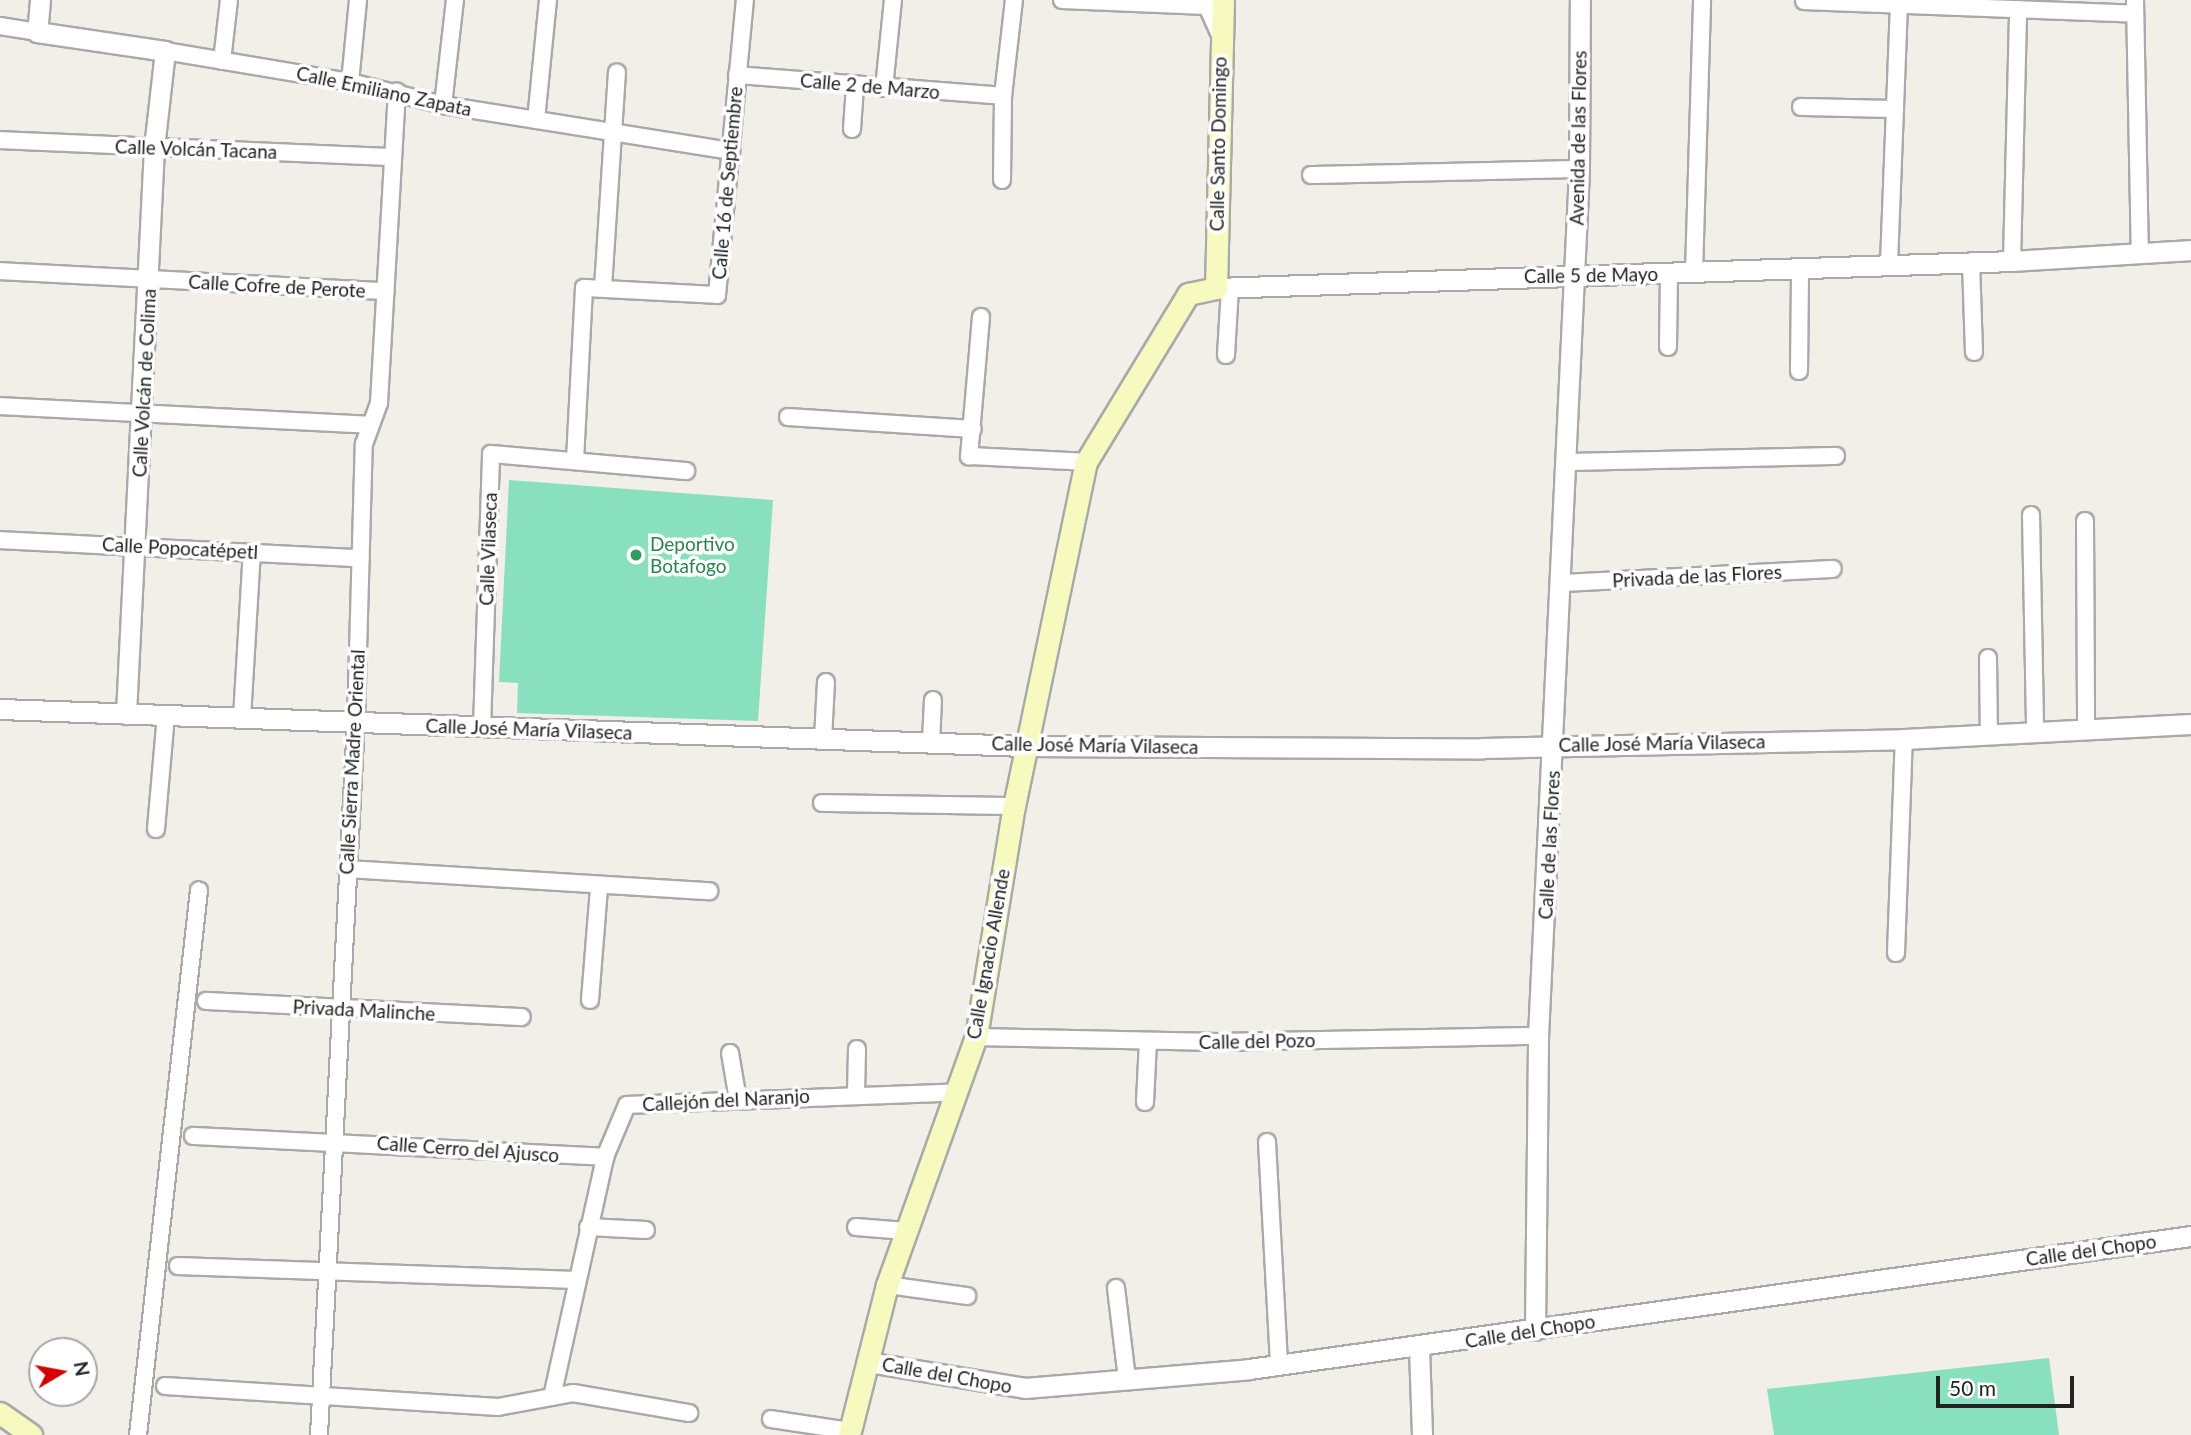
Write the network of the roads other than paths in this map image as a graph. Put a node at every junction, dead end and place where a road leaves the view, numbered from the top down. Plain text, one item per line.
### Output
1 (40, 0) edge
2 (229, 0) edge
3 (358, 0) edge
4 (455, 0) edge
5 (548, 0) edge
6 (745, 0) edge
7 (893, 0) edge
8 (1014, 0) edge
9 (1062, 0) edge
10 (1223, 0) edge
11 (1580, 0) edge
12 (1702, 0) edge
13 (1085, 1) edge
14 (1804, 1) edge
15 (1899, 4) junction
16 (2135, 7) edge
17 (2018, 9) junction
18 (0, 26) edge
19 (37, 32) junction
20 (1220, 35) junction
21 (165, 51) junction
22 (222, 61) junction
23 (617, 72) dead end
24 (737, 75) junction
25 (350, 82) junction
26 (855, 86) junction
27 (884, 88) junction
28 (397, 92) junction
29 (1003, 96) junction
30 (443, 105) junction
31 (1801, 107) dead end
32 (1895, 109) junction
33 (536, 120) junction
34 (852, 129) dead end
35 (614, 132) junction
36 (0, 140) edge
37 (154, 147) junction
38 (731, 151) junction
39 (393, 157) junction
40 (1579, 169) junction
41 (1311, 175) dead end
42 (1002, 180) dead end
43 (2191, 250) edge
44 (2140, 255) junction
45 (2012, 261) junction
46 (1971, 262) junction
47 (1889, 264) junction
48 (1800, 268) junction
49 (0, 271) edge
50 (1694, 273) junction
51 (1669, 274) junction
52 (1575, 275) junction
53 (150, 279) junction
54 (1223, 287) junction
55 (603, 288) junction
56 (385, 291) junction
57 (981, 317) dead end
58 (1668, 347) dead end
59 (1975, 352) dead end
60 (1226, 355) dead end
61 (1799, 371) dead end
62 (0, 406) edge
63 (141, 410) junction
64 (788, 417) dead end
65 (372, 425) junction
66 (973, 429) junction
67 (1836, 456) dead end
68 (575, 460) junction
69 (1086, 462) junction
70 (1567, 462) junction
71 (686, 471) dead end
72 (2031, 515) dead end
73 (2085, 521) dead end
74 (0, 540) edge
75 (135, 546) junction
76 (252, 552) junction
77 (360, 558) junction
78 (1833, 569) dead end
79 (1562, 583) junction
80 (1988, 658) dead end
81 (826, 682) dead end
82 (933, 700) dead end
83 (0, 709) edge
84 (126, 714) junction
85 (166, 715) junction
86 (242, 718) junction
87 (356, 723) junction
88 (2191, 724) edge
89 (482, 727) junction
90 (2086, 730) junction
91 (2035, 732) junction
92 (1989, 735) junction
93 (823, 739) junction
94 (1903, 739) junction
95 (931, 743) junction
96 (1555, 744) junction
97 (1026, 746) junction
98 (822, 803) dead end
99 (1014, 806) junction
100 (156, 829) dead end
101 (347, 869) junction
102 (599, 887) junction
103 (200, 890) dead end
104 (709, 891) dead end
105 (1896, 953) dead end
106 (590, 999) dead end
107 (206, 1001) dead end
108 (340, 1010) junction
109 (522, 1017) dead end
110 (1538, 1036) junction
111 (976, 1037) junction
112 (1147, 1041) junction
113 (857, 1049) dead end
114 (730, 1053) dead end
115 (958, 1092) junction
116 (856, 1094) junction
117 (738, 1100) junction
118 (1145, 1102) dead end
119 (193, 1136) dead end
120 (332, 1141) junction
121 (1268, 1142) dead end
122 (605, 1157) junction
123 (588, 1227) junction
124 (856, 1227) dead end
125 (646, 1230) dead end
126 (906, 1231) junction
127 (2191, 1236) edge
128 (178, 1266) dead end
129 (325, 1272) junction
130 (576, 1280) junction
131 (887, 1285) junction
132 (1116, 1288) dead end
133 (967, 1296) dead end
134 (1535, 1330) junction
135 (1419, 1348) junction
136 (868, 1362) junction
137 (1279, 1366) junction
138 (1127, 1379) junction
139 (165, 1386) dead end
140 (321, 1395) junction
141 (552, 1397) junction
142 (0, 1413) edge
143 (689, 1413) dead end
144 (771, 1419) dead end
145 (850, 1433) edge
146 (31, 1435) edge
147 (138, 1435) edge
148 (319, 1435) edge
149 (1422, 1435) edge

1 - 19 street
2 - 22 street
3 - 25 street
4 - 30 street
5 - 33 street
6 - 24 street, Calle 16 de Septiembre
7 - 27 street
8 - 29 street
9 - 13 street
10 - 20 main road, Calle Santo Domingo
11 - 40 street, Avenida de las Flores
12 - 50 street
13 - 20 street
14 - 15 street
15 - 17 street
15 - 32 street
16 - 17 street
16 - 44 street
17 - 45 street
18 - 19 street, Calle Emiliano Zapata
19 - 21 street, Calle Emiliano Zapata
20 - 54 main road, Calle Santo Domingo
21 - 22 street, Calle Emiliano Zapata
21 - 37 street, Calle Volcán de Colima
22 - 25 street, Calle Emiliano Zapata
23 - 35 street
24 - 26 street, Calle 2 de Marzo
24 - 38 street, Calle 16 de Septiembre
25 - 28 street, Calle Emiliano Zapata
26 - 27 street, Calle 2 de Marzo
26 - 34 street
27 - 29 street, Calle 2 de Marzo
28 - 30 street, Calle Emiliano Zapata
28 - 39 street, Calle Sierra Madre Oriental
29 - 42 street
30 - 33 street, Calle Emiliano Zapata
31 - 32 street
32 - 47 street
33 - 35 street, Calle Emiliano Zapata
35 - 38 street, Calle Emiliano Zapata
35 - 55 street
36 - 37 street, Calle Volcán Tacana
37 - 39 street, Calle Volcán Tacana
37 - 53 street, Calle Volcán de Colima
38 - 55 street, Calle 16 de Septiembre
39 - 56 street, Calle Sierra Madre Oriental
40 - 41 street
40 - 52 street, Avenida de las Flores
43 - 44 street, Calle 5 de Mayo
44 - 45 street, Calle 5 de Mayo
45 - 46 street, Calle 5 de Mayo
46 - 47 street, Calle 5 de Mayo
46 - 59 street
47 - 48 street, Calle 5 de Mayo
48 - 50 street, Calle 5 de Mayo
48 - 61 street
49 - 53 street, Calle Cofre de Perote
50 - 51 street, Calle 5 de Mayo
51 - 52 street, Calle 5 de Mayo
51 - 58 street
52 - 54 street, Calle 5 de Mayo
52 - 70 street, Calle de las Flores
53 - 56 street, Calle Cofre de Perote
53 - 63 street, Calle Volcán de Colima
54 - 60 street
54 - 69 main road, Calle 5 de Mayo
55 - 68 street
56 - 65 street, Calle Sierra Madre Oriental
57 - 66 street
62 - 63 street
63 - 65 street
63 - 75 street, Calle Volcán de Colima
64 - 66 street
65 - 77 street, Calle Sierra Madre Oriental
66 - 69 street
67 - 70 street
68 - 71 street, Calle Vilaseca
68 - 89 street, Calle Vilaseca
69 - 97 main road, Calle Ignacio Allende
70 - 79 street, Calle de las Flores
72 - 91 street
73 - 90 street
74 - 75 street, Calle Popocatépetl
75 - 76 street, Calle Popocatépetl
75 - 84 street, Calle Volcán de Colima
76 - 77 street, Calle Popocatépetl
76 - 86 street
77 - 87 street, Calle Sierra Madre Oriental
78 - 79 street, Privada de las Flores
79 - 96 street, Calle de las Flores
80 - 92 street
81 - 93 street
82 - 95 street
83 - 84 street, Calle José María Vilaseca
84 - 85 street, Calle José María Vilaseca
85 - 86 street, Calle José María Vilaseca
85 - 100 street
86 - 87 street, Calle José María Vilaseca
87 - 89 street, Calle José María Vilaseca
87 - 101 street, Calle Sierra Madre Oriental
88 - 90 street, Calle José María Vilaseca
89 - 93 street, Calle José María Vilaseca
90 - 91 street, Calle José María Vilaseca
91 - 92 street, Calle José María Vilaseca
92 - 94 street, Calle José María Vilaseca
93 - 95 street, Calle José María Vilaseca
94 - 96 street, Calle José María Vilaseca
94 - 105 street
95 - 97 street, Calle José María Vilaseca
96 - 97 street, Calle José María Vilaseca
96 - 110 street, Calle de las Flores
97 - 99 main road, Calle Ignacio Allende
98 - 99 street
99 - 111 main road, Calle Ignacio Allende
101 - 102 street
101 - 108 street, Calle Sierra Madre Oriental
102 - 104 street
102 - 106 street
103 - 147 street
107 - 108 street, Privada Malinche
108 - 109 street, Privada Malinche
108 - 120 street, Calle Sierra Madre Oriental
110 - 112 street, Calle del Pozo
110 - 134 street, Calle de las Flores
111 - 112 street, Calle del Pozo
111 - 115 main road, Calle Ignacio Allende
112 - 118 street
113 - 116 street
114 - 117 street
115 - 116 street, Callejón del Naranjo
115 - 126 main road, Calle Ignacio Allende
116 - 117 street, Callejón del Naranjo
117 - 122 street, Callejón del Naranjo
119 - 120 street, Calle Cerro del Ajusco
120 - 122 street, Calle Cerro del Ajusco
120 - 129 street, Calle Sierra Madre Oriental
121 - 137 street
122 - 123 street, Callejón del Naranjo
123 - 125 street
123 - 130 street, Callejón del Naranjo
124 - 126 street
126 - 131 main road, Calle Ignacio Allende
127 - 134 street, Calle del Chopo
128 - 129 street
129 - 130 street
129 - 140 street, Calle Sierra Madre Oriental
130 - 141 street, Callejón del Naranjo
131 - 133 street
131 - 136 main road, Calle Ignacio Allende
132 - 138 street
134 - 135 street, Calle del Chopo
135 - 137 street, Calle del Chopo
135 - 149 street
136 - 138 street, Calle del Chopo
136 - 145 main road, Calle Ignacio Allende
137 - 138 street, Calle del Chopo
139 - 140 street
140 - 141 street
140 - 148 street, Calle Sierra Madre Oriental
141 - 143 street
142 - 146 main road
144 - 145 street

